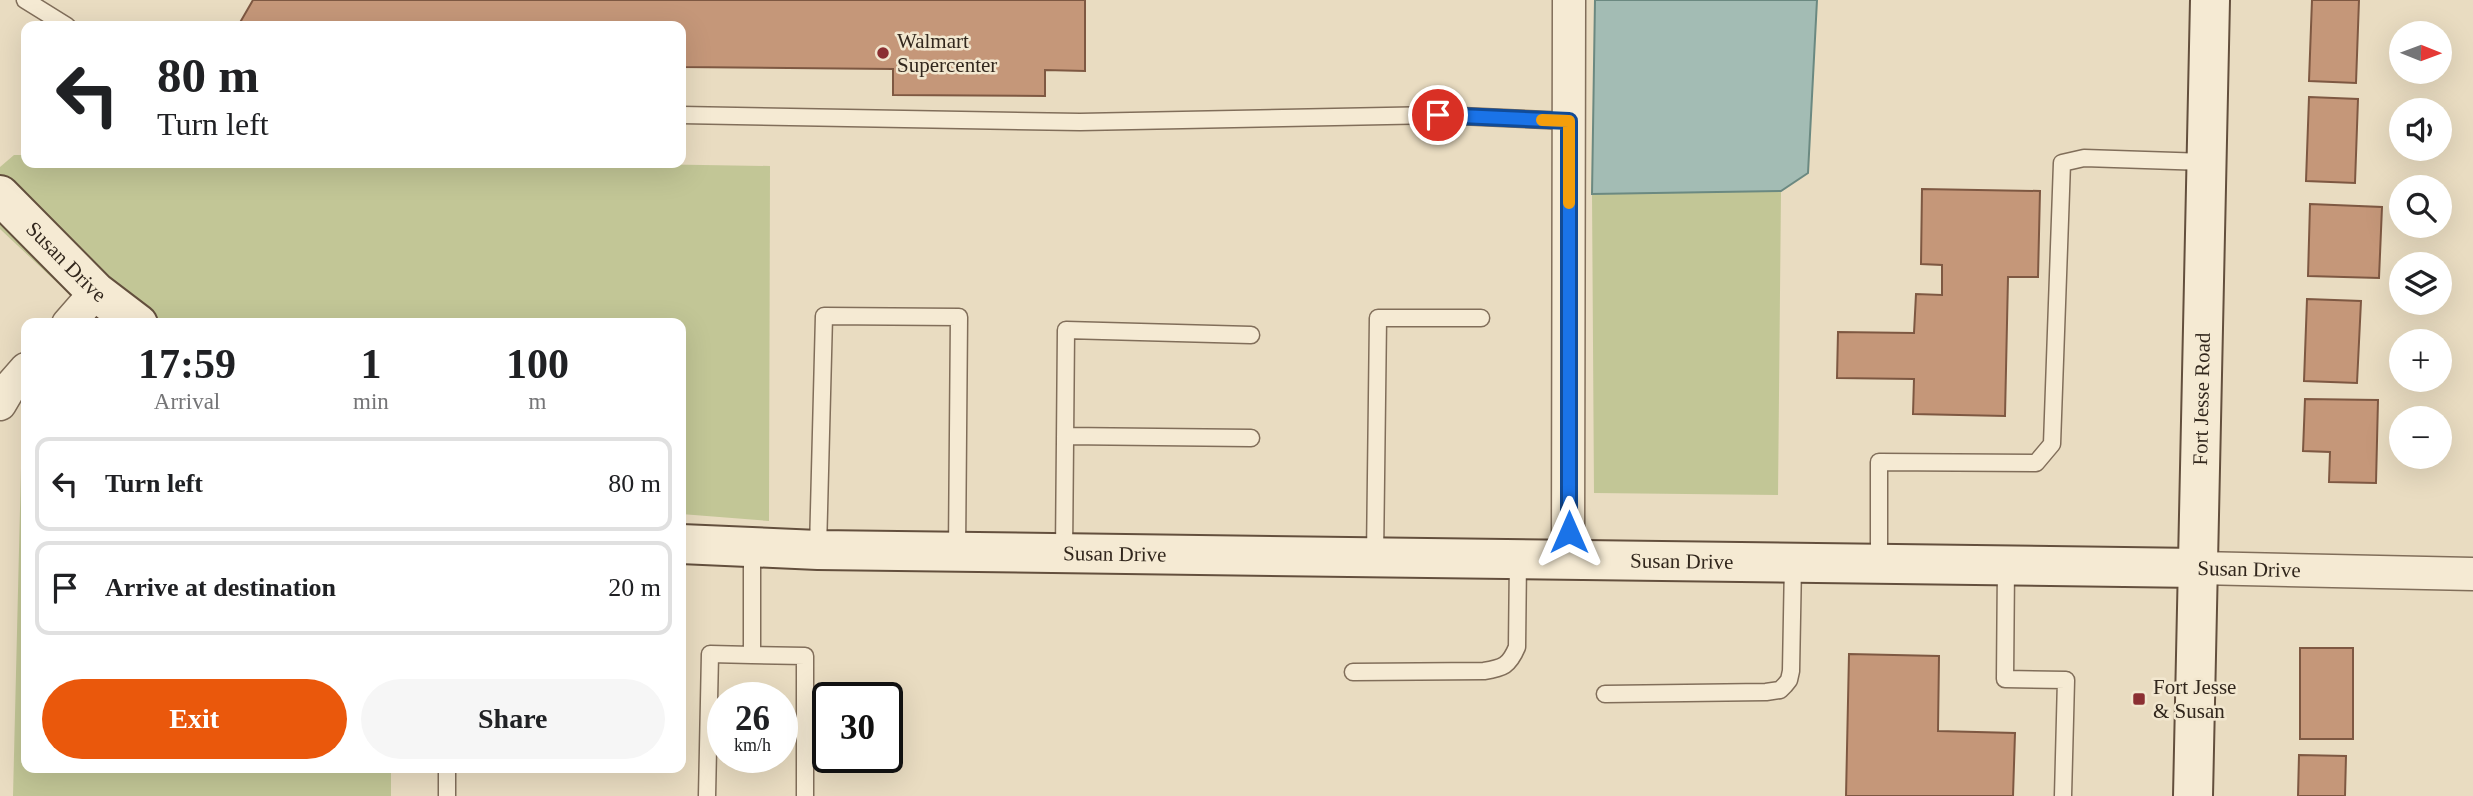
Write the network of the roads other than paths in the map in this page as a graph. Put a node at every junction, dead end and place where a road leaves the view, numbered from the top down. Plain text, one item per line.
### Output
1 (25, 0) edge
2 (1569, 0) edge
3 (2210, 0) edge
4 (59, 21) edge
5 (686, 115) edge
6 (1569, 121) junction
7 (2206, 162) junction
8 (0, 195) edge
9 (96, 292) junction
10 (73, 318) edge
11 (130, 318) edge
12 (1481, 318) dead end
13 (1251, 335) dead end
14 (1065, 436) junction
15 (1251, 438) dead end
16 (686, 544) edge
17 (752, 548) junction
18 (818, 550) junction
19 (957, 551) junction
20 (1064, 553) junction
21 (1375, 557) junction
22 (1518, 559) junction
23 (1568, 560) junction
24 (1793, 563) junction
25 (1879, 564) junction
26 (2006, 566) junction
27 (2198, 568) junction
28 (2473, 574) edge
29 (752, 655) junction
30 (1353, 673) dead end
31 (1605, 694) dead end
32 (447, 773) edge
33 (447, 796) edge
34 (707, 796) edge
35 (805, 796) edge
36 (2063, 796) edge
37 (2193, 796) edge

1 - 4 lane
2 - 6 street
3 - 7 street, Fort Jesse Road
5 - 6 lane
6 - 23 street
7 - 25 lane
7 - 27 street, Fort Jesse Road
8 - 9 street, Susan Drive
9 - 10 street
9 - 11 street, Susan Drive
12 - 21 lane
13 - 14 lane
14 - 15 lane
14 - 20 lane
16 - 17 street, Susan Drive
17 - 18 street, Susan Drive
17 - 29 lane
18 - 19 street, Susan Drive
18 - 19 lane
19 - 20 street, Susan Drive
20 - 21 street, Susan Drive
21 - 22 street, Susan Drive
22 - 23 street, Susan Drive
22 - 30 lane
23 - 24 street, Susan Drive
24 - 25 street, Susan Drive
24 - 31 lane
25 - 26 street, Susan Drive
26 - 27 street, Susan Drive
26 - 36 lane
27 - 28 street, Susan Drive
27 - 37 street, Fort Jesse Road
29 - 34 lane
29 - 35 lane
32 - 33 lane

